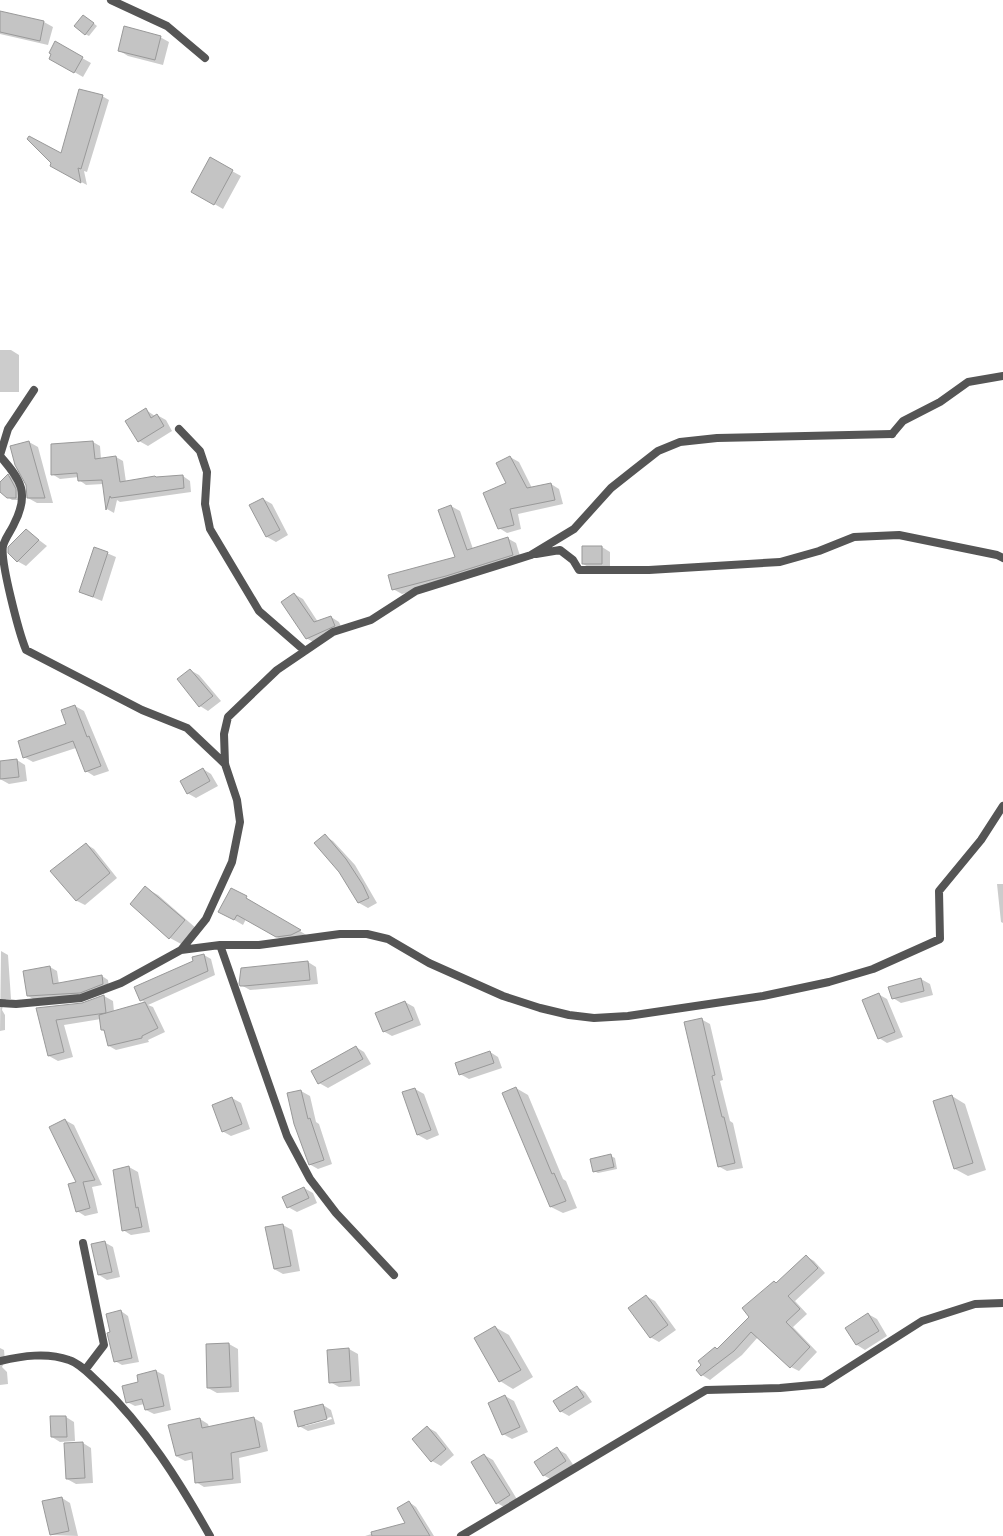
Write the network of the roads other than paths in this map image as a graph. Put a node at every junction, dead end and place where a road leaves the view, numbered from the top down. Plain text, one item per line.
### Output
1 (111, 0) edge
2 (205, 58) dead end
3 (1003, 376) edge
4 (34, 390) dead end
5 (179, 429) dead end
6 (0, 456) edge
7 (531, 555) junction
8 (1003, 558) edge
9 (305, 651) junction
10 (225, 764) junction
11 (1003, 806) edge
12 (220, 945) junction
13 (181, 950) junction
14 (0, 1004) edge
15 (83, 1243) dead end
16 (394, 1275) dead end
17 (1003, 1303) edge
18 (0, 1361) edge
19 (85, 1370) junction
20 (210, 1536) edge
21 (461, 1536) edge

1 - 2 street
3 - 7 street
4 - 6 street
5 - 9 street
6 - 10 street
7 - 8 street
7 - 9 street
9 - 10 street
10 - 13 street
11 - 12 street
12 - 13 street
12 - 16 street
13 - 14 street
15 - 19 street
17 - 21 street
18 - 19 street
19 - 20 street

